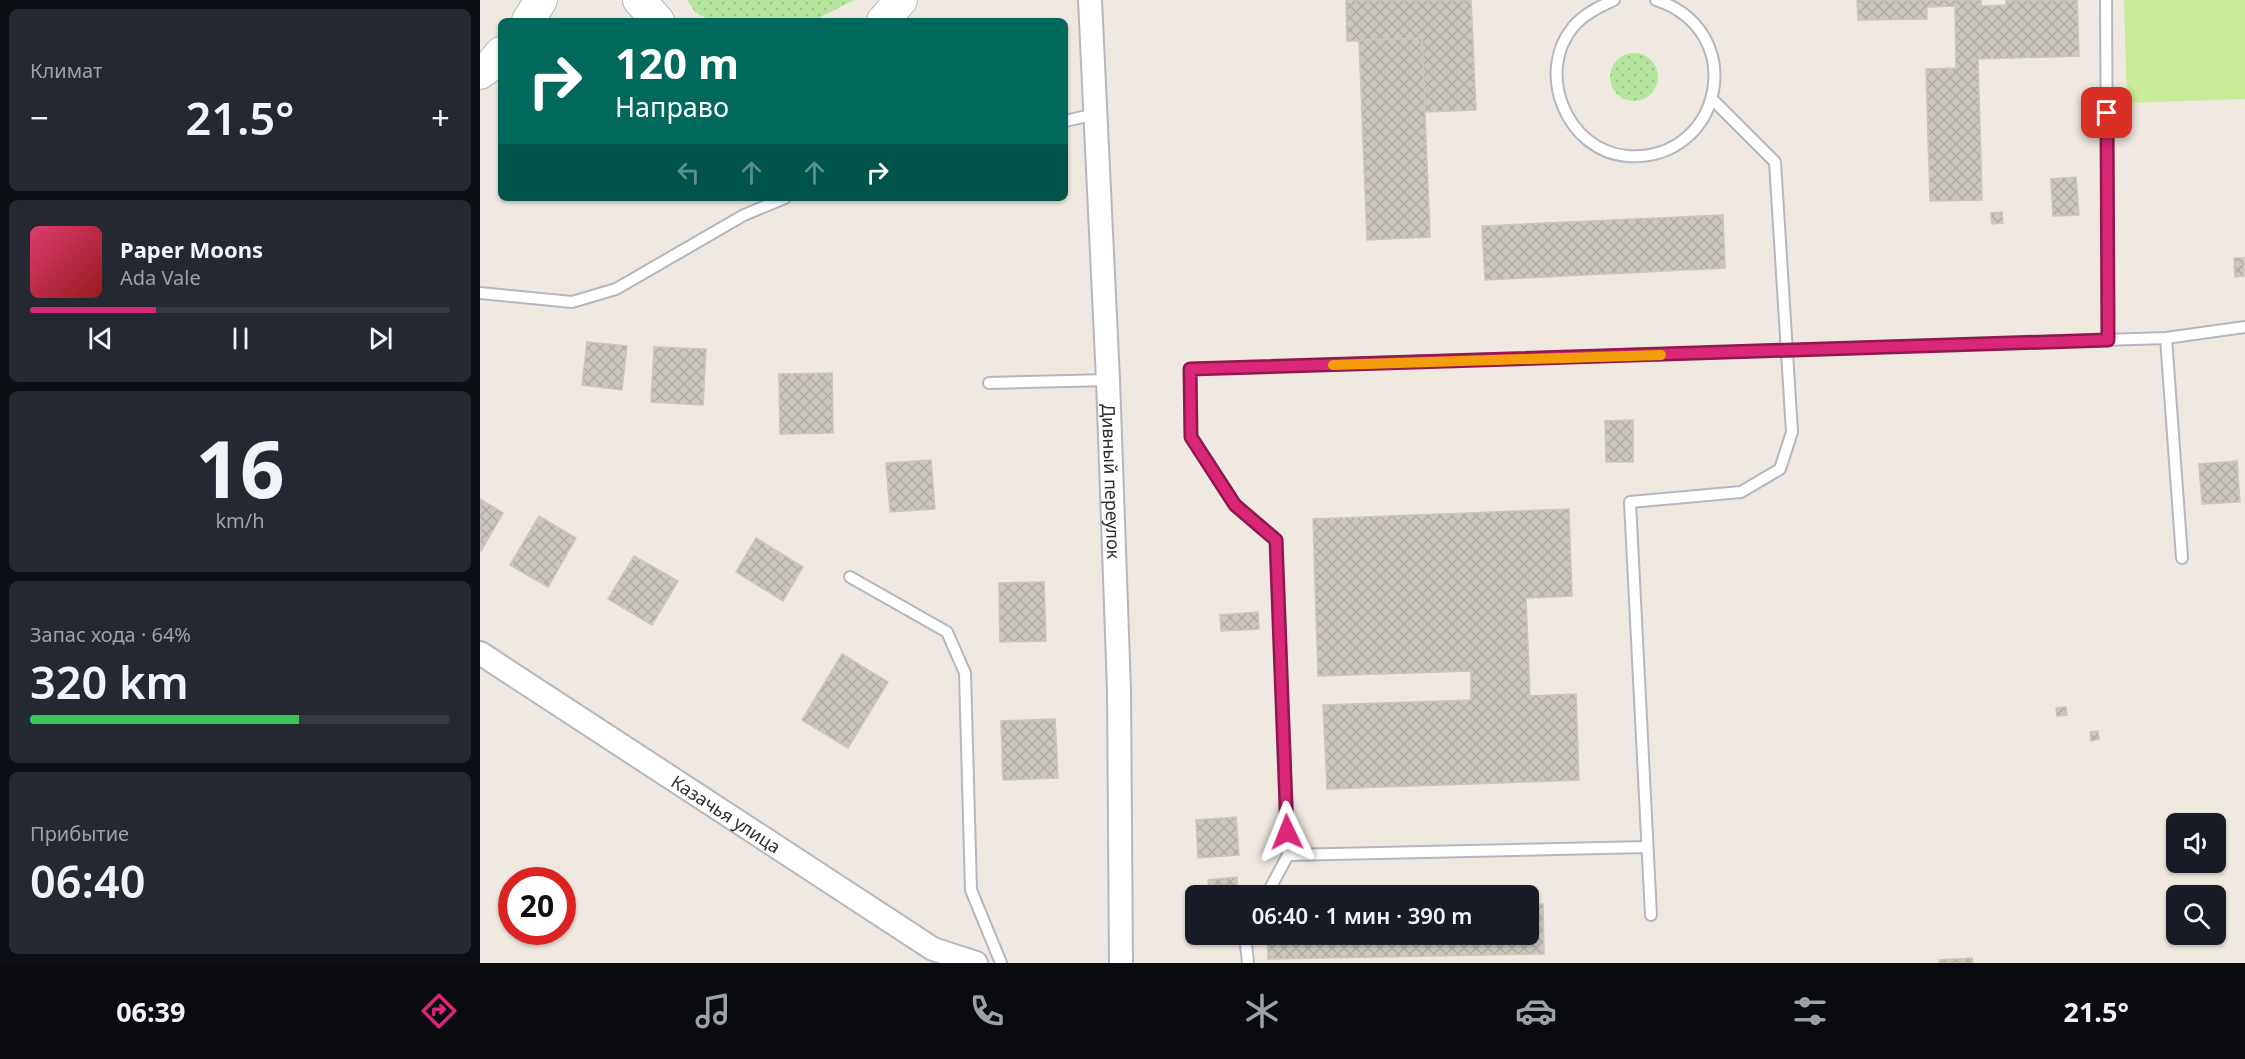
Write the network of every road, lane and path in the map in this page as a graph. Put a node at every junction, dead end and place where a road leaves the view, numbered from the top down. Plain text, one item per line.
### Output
1 (541, 0) edge
2 (639, 0) edge
3 (902, 0) edge
4 (1090, 0) edge
5 (1614, 0) edge
6 (1656, 0) edge
7 (2106, 0) edge
8 (1673, 3) edge
9 (530, 18) edge
10 (655, 18) edge
11 (886, 18) edge
12 (498, 57) edge
13 (480, 73) edge
14 (1712, 99) junction
15 (1096, 114) junction
16 (1068, 120) edge
17 (778, 201) edge
18 (480, 293) edge
19 (2245, 327) edge
20 (2166, 338) junction
21 (2108, 340) junction
22 (1786, 351) junction
23 (1108, 380) junction
24 (989, 383) dead end
25 (2182, 558) dead end
26 (850, 577) dead end
27 (480, 653) edge
28 (1647, 847) junction
29 (1288, 855) junction
30 (1272, 885) edge
31 (1651, 915) dead end
32 (1246, 945) edge
33 (976, 963) edge
34 (1001, 963) edge
35 (1121, 963) edge
36 (1248, 963) edge

1 - 9 main road
2 - 10 main road
3 - 11 main road
4 - 15 street, Дивный переулок
5 - 14 lane
6 - 8 lane
7 - 21 lane
8 - 14 lane
12 - 13 main road
14 - 22 lane
15 - 16 lane
15 - 23 street, Дивный переулок
17 - 18 lane
19 - 20 lane
20 - 21 lane
20 - 25 lane
21 - 22 lane
22 - 28 lane
22 - 29 lane
23 - 24 lane
23 - 35 street, Дивный переулок
26 - 34 lane
27 - 33 street, Казачья улица
28 - 29 lane
28 - 31 lane
29 - 30 lane
32 - 36 lane

